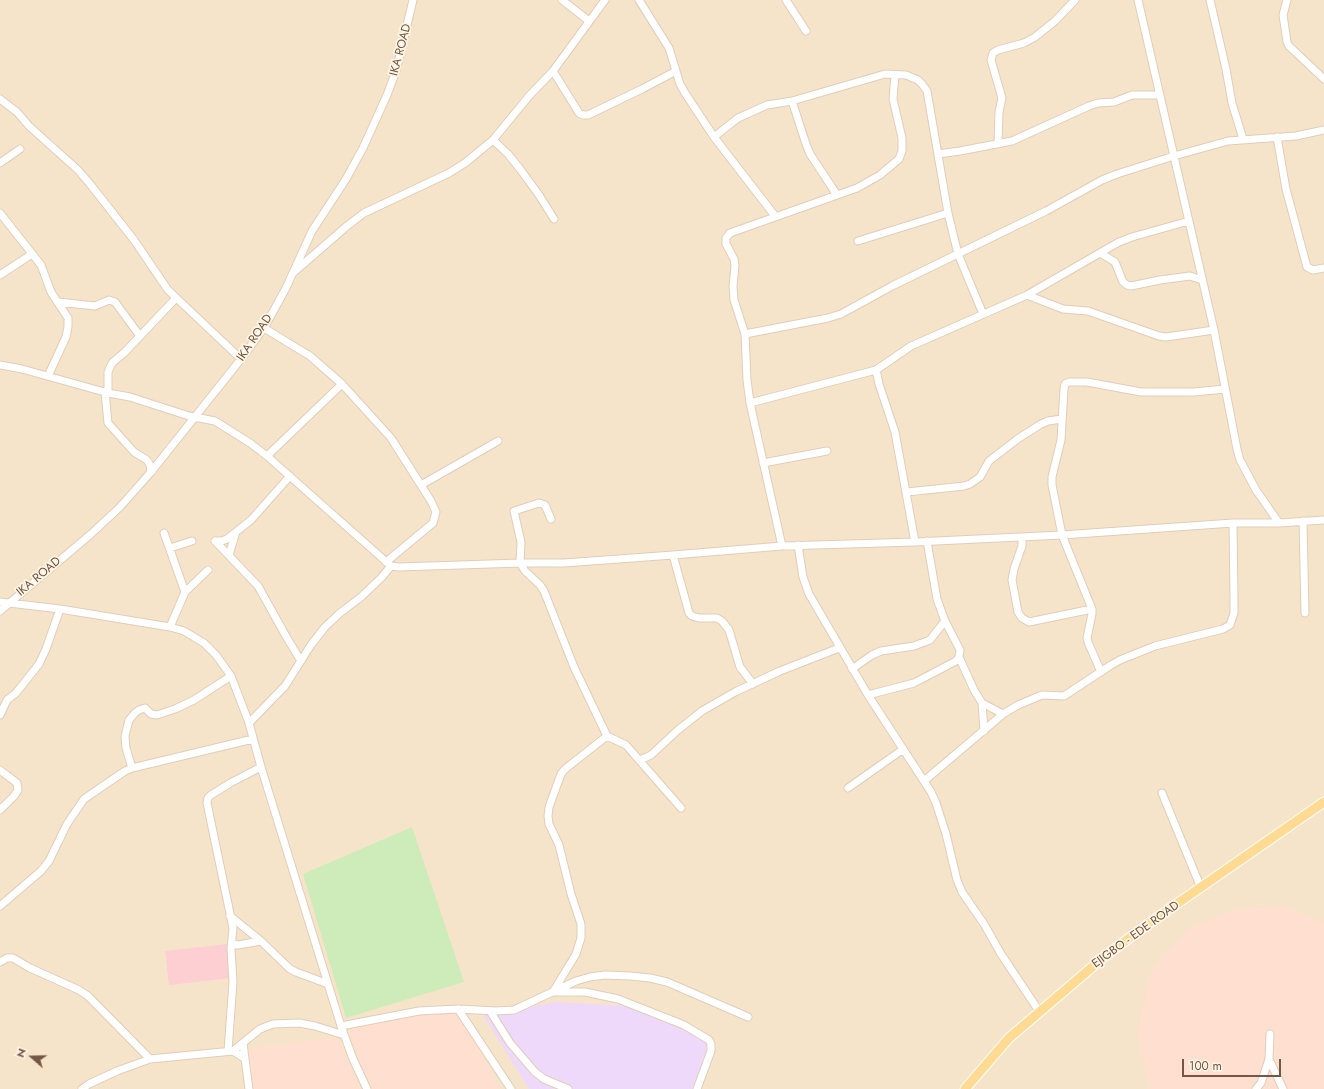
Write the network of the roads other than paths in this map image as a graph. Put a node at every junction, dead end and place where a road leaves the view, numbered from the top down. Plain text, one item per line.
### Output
1 (413, 0) edge
2 (562, 0) edge
3 (639, 0) edge
4 (786, 0) edge
5 (1075, 0) edge
6 (1138, 0) edge
7 (1210, 0) edge
8 (1287, 0) edge
9 (601, 1) edge
10 (589, 21) junction
11 (806, 31) dead end
12 (553, 71) junction
13 (676, 71) junction
14 (895, 75) junction
15 (1324, 79) edge
16 (1159, 94) junction
17 (0, 99) edge
18 (792, 101) junction
19 (1324, 130) edge
20 (714, 137) junction
21 (1277, 137) junction
22 (1244, 139) junction
23 (493, 140) junction
24 (998, 144) junction
25 (20, 149) dead end
26 (938, 154) junction
27 (1174, 156) junction
28 (0, 163) edge
29 (837, 195) junction
30 (948, 213) junction
31 (0, 214) edge
32 (775, 216) junction
33 (554, 219) dead end
34 (1189, 221) junction
35 (858, 242) dead end
36 (1100, 253) junction
37 (32, 254) junction
38 (958, 254) junction
39 (1324, 268) edge
40 (292, 273) junction
41 (0, 275) edge
42 (1202, 280) junction
43 (1027, 295) junction
44 (176, 298) junction
45 (58, 302) junction
46 (984, 314) junction
47 (264, 328) junction
48 (1214, 330) junction
49 (745, 334) junction
50 (140, 336) junction
51 (241, 359) junction
52 (0, 365) edge
53 (876, 370) junction
54 (864, 373) junction
55 (48, 376) junction
56 (342, 384) junction
57 (878, 384) junction
58 (1226, 389) junction
59 (107, 392) junction
60 (750, 403) junction
61 (195, 416) junction
62 (1062, 420) junction
63 (498, 441) dead end
64 (827, 451) dead end
65 (267, 456) junction
66 (763, 463) junction
67 (151, 472) junction
68 (290, 476) junction
69 (421, 485) junction
70 (907, 492) junction
71 (551, 519) dead end
72 (1324, 520) edge
73 (1303, 521) junction
74 (1233, 523) junction
75 (1279, 523) junction
76 (236, 532) junction
77 (164, 533) dead end
78 (1062, 535) junction
79 (1022, 537) junction
80 (192, 541) dead end
81 (927, 541) junction
82 (915, 542) junction
83 (798, 545) junction
84 (782, 546) junction
85 (170, 548) junction
86 (229, 555) junction
87 (673, 556) junction
88 (520, 563) junction
89 (389, 564) junction
90 (208, 570) dead end
91 (185, 592) junction
92 (0, 602) edge
93 (9, 604) junction
94 (60, 608) junction
95 (1092, 609) junction
96 (0, 611) edge
97 (1305, 613) dead end
98 (945, 621) junction
99 (170, 627) junction
100 (839, 648) junction
101 (959, 657) junction
102 (301, 661) junction
103 (852, 669) junction
104 (1101, 672) junction
105 (231, 676) junction
106 (753, 684) junction
107 (868, 695) junction
108 (982, 703) junction
109 (1003, 714) junction
110 (0, 715) edge
111 (249, 723) junction
112 (984, 731) junction
113 (607, 736) junction
114 (253, 739) junction
115 (902, 750) junction
116 (640, 760) junction
117 (261, 767) junction
118 (132, 768) junction
119 (0, 770) edge
120 (924, 781) junction
121 (848, 788) dead end
122 (1162, 793) dead end
123 (1324, 802) edge
124 (681, 808) dead end
125 (0, 810) edge
126 (1201, 888) junction
127 (0, 906) edge
128 (230, 916) junction
129 (261, 941) junction
130 (232, 944) junction
131 (0, 962) edge
132 (328, 984) junction
133 (553, 992) junction
134 (458, 1009) junction
135 (490, 1011) junction
136 (1039, 1011) junction
137 (748, 1017) dead end
138 (341, 1026) junction
139 (1270, 1034) dead end
140 (344, 1035) junction
141 (243, 1043) junction
142 (230, 1051) junction
143 (244, 1058) junction
144 (150, 1059) junction
145 (1269, 1059) junction
146 (90, 1087) edge
147 (82, 1089) edge
148 (249, 1089) edge
149 (367, 1089) edge
150 (511, 1089) edge
151 (568, 1089) edge
152 (697, 1089) edge
153 (965, 1089) edge
154 (1256, 1089) edge
155 (1283, 1089) edge

1 - 40 street, IKA ROAD
2 - 10 street
3 - 13 street
4 - 11 street
5 - 24 street
6 - 16 street
7 - 22 street
8 - 15 street
9 - 10 street
10 - 12 street
12 - 13 street
12 - 23 street
13 - 20 street
14 - 18 street
14 - 26 street
14 - 29 street
16 - 24 street
16 - 27 street
17 - 44 street
18 - 20 street
18 - 29 street
19 - 21 street
20 - 32 street
21 - 22 street
21 - 39 street
22 - 27 street
23 - 33 street
23 - 40 street
24 - 26 street
25 - 28 street
26 - 30 street
27 - 34 street
27 - 38 street
29 - 32 street
30 - 35 street
30 - 38 street
31 - 37 street
32 - 49 street
34 - 36 street
34 - 42 street
36 - 42 street
36 - 43 street
37 - 41 street
37 - 45 street
38 - 46 street
38 - 49 street
40 - 47 street, IKA ROAD
42 - 48 street
43 - 46 street
43 - 48 street
44 - 50 street
44 - 51 street
45 - 50 street
45 - 55 street
46 - 53 street
47 - 51 street, IKA ROAD
47 - 56 street
48 - 58 street
49 - 60 street
50 - 59 street
51 - 61 street, IKA ROAD
52 - 55 street
53 - 54 street
53 - 57 street
54 - 57 street
54 - 60 street
55 - 59 street
56 - 65 street
56 - 69 street
57 - 70 street
58 - 62 street
58 - 75 street
59 - 61 street
59 - 67 street
60 - 66 street
61 - 65 street
61 - 67 street, IKA ROAD
62 - 70 street
62 - 78 street
63 - 69 street
64 - 66 street
65 - 68 street
66 - 84 street
67 - 93 street, IKA ROAD
68 - 76 street
68 - 89 street
69 - 89 street
70 - 82 street
71 - 88 street
72 - 73 street
73 - 75 street
73 - 97 street
74 - 75 street
74 - 78 street
74 - 104 street
76 - 86 street
76 - 86 street
77 - 85 street
78 - 79 street
78 - 95 street
79 - 81 street
79 - 95 street
80 - 85 street
81 - 82 street
81 - 98 street
82 - 83 street
83 - 84 street
83 - 100 street
84 - 87 street
85 - 91 street
86 - 102 street
87 - 88 street
87 - 106 street
88 - 89 street
88 - 113 street
89 - 102 street
90 - 91 street
91 - 99 street
92 - 93 street
93 - 94 street
93 - 96 street, IKA ROAD
94 - 99 street
94 - 110 street
95 - 104 street
98 - 101 street
98 - 103 street
99 - 105 street
100 - 103 street
100 - 106 street
101 - 107 street
101 - 108 street
102 - 111 street
103 - 107 street
104 - 109 street
105 - 111 street
105 - 118 street
106 - 116 street
107 - 115 street
108 - 109 street
108 - 112 street
109 - 112 street
111 - 114 street
112 - 120 street
113 - 116 street
113 - 133 street
114 - 117 street
114 - 118 street
115 - 120 street
115 - 121 street
116 - 124 street
117 - 128 street
117 - 132 street
118 - 127 street
119 - 125 street
120 - 136 street
122 - 126 street
123 - 126 main road, EJIGBO - EDE ROAD
126 - 136 main road, EJIGBO - EDE ROAD
128 - 129 street
128 - 130 street
129 - 130 street
129 - 132 street
130 - 142 street
131 - 144 street
132 - 138 street
133 - 135 street
133 - 137 street
133 - 152 street
134 - 135 street
134 - 138 street
134 - 150 street
135 - 151 street
136 - 153 main road, EJIGBO - EDE ROAD
138 - 140 street
139 - 145 street
140 - 141 street
140 - 149 street
141 - 142 street
141 - 143 street
142 - 143 street
142 - 144 street
143 - 148 street
144 - 146 street
145 - 154 street
145 - 155 street
146 - 147 street

